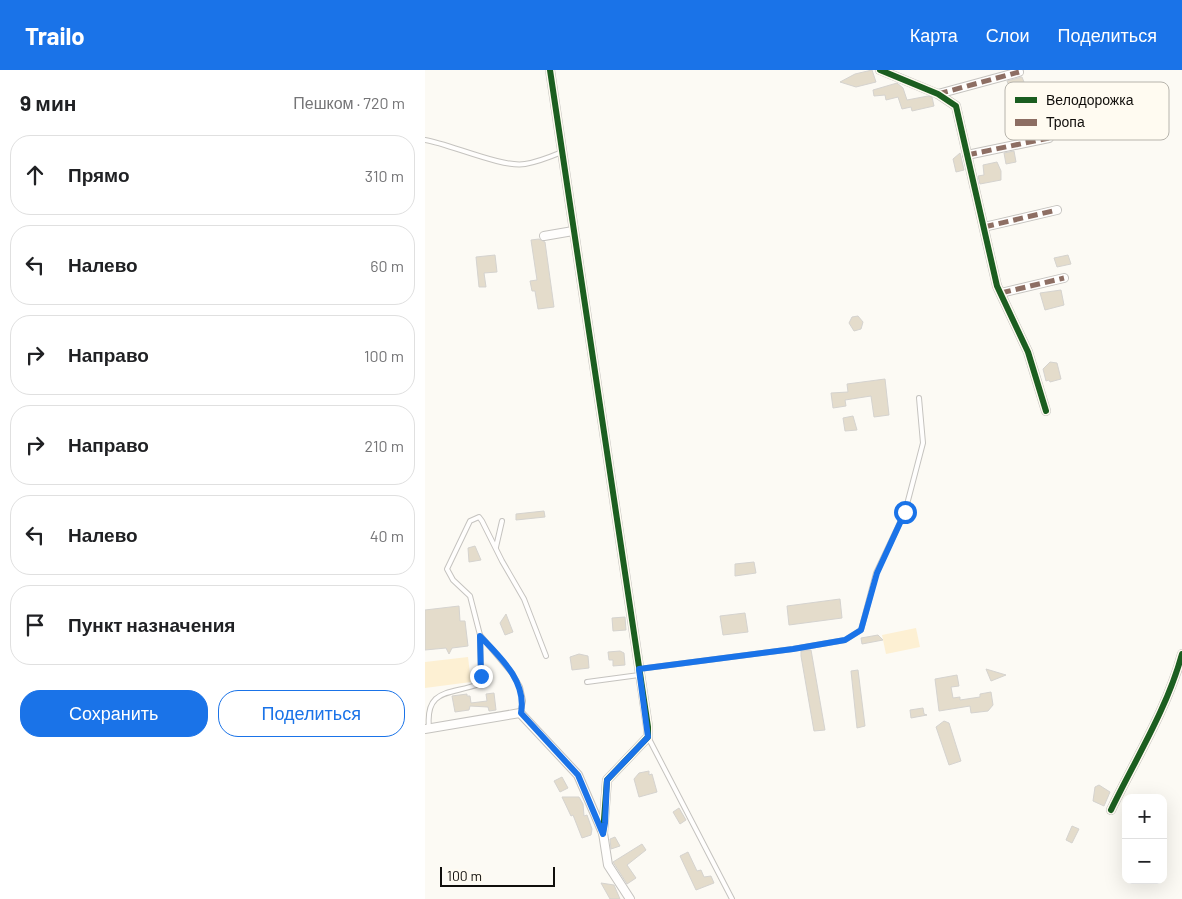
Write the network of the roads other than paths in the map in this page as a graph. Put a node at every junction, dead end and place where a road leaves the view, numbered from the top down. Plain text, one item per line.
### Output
1 (550, 70) edge
2 (880, 70) edge
3 (1019, 72) dead end
4 (938, 94) junction
5 (425, 140) edge
6 (1039, 140) edge
7 (562, 152) junction
8 (967, 155) junction
9 (1057, 210) dead end
10 (984, 228) junction
11 (573, 231) junction
12 (544, 236) dead end
13 (1064, 278) dead end
14 (1001, 293) junction
15 (919, 398) dead end
16 (1046, 411) dead end
17 (502, 521) dead end
18 (496, 547) junction
19 (480, 636) junction
20 (1182, 654) edge
21 (546, 656) dead end
22 (640, 672) junction
23 (587, 682) dead end
24 (521, 713) junction
25 (427, 728) edge
26 (648, 737) junction
27 (1111, 810) dead end
28 (603, 834) junction
29 (630, 899) edge
30 (732, 899) edge

1 - 7 street
2 - 4 street
3 - 4 street
4 - 8 street
5 - 7 lane
6 - 8 street
7 - 11 street
8 - 10 street
9 - 10 street
10 - 14 street
11 - 12 street
11 - 22 street
13 - 14 street
14 - 16 street
15 - 22 lane
17 - 18 lane
18 - 19 lane
18 - 21 lane
19 - 24 lane
19 - 25 lane
20 - 27 street
22 - 23 lane
22 - 26 street
24 - 25 street
24 - 28 street
26 - 28 street
26 - 30 lane
28 - 29 street

